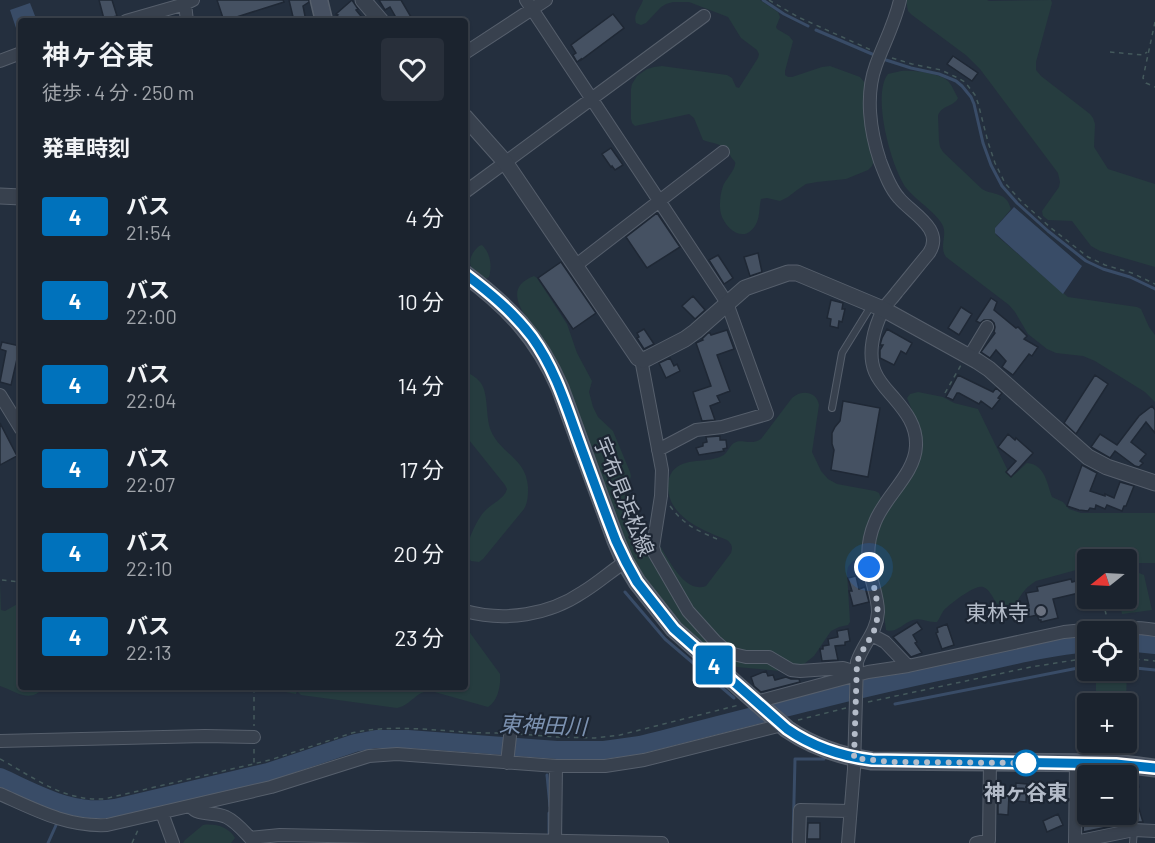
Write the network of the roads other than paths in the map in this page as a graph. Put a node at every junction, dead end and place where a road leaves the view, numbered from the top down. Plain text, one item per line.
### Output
1 (320, 0) edge
2 (363, 0) edge
3 (546, 0) edge
4 (900, 0) edge
5 (189, 2) edge
6 (529, 5) edge
7 (704, 16) dead end
8 (136, 18) edge
9 (187, 18) edge
10 (323, 18) edge
11 (378, 18) edge
12 (468, 51) edge
13 (18, 54) edge
14 (0, 61) edge
15 (592, 99) junction
16 (468, 120) edge
17 (723, 152) dead end
18 (505, 162) junction
19 (468, 190) edge
20 (0, 196) edge
21 (18, 197) edge
22 (659, 201) junction
23 (575, 266) junction
24 (468, 276) edge
25 (727, 303) junction
26 (877, 307) junction
27 (987, 327) dead end
28 (968, 356) junction
29 (641, 359) junction
30 (0, 395) edge
31 (832, 408) dead end
32 (18, 424) edge
33 (658, 450) junction
34 (1155, 483) edge
35 (626, 562) junction
36 (468, 612) edge
37 (1155, 630) edge
38 (872, 635) junction
39 (908, 666) junction
40 (857, 677) junction
41 (757, 703) junction
42 (781, 723) junction
43 (510, 734) road end
44 (254, 737) road end
45 (0, 741) edge
46 (854, 758) junction
47 (507, 762) junction
48 (990, 762) junction
49 (1076, 763) junction
50 (556, 766) junction
51 (1155, 768) edge
52 (0, 794) edge
53 (190, 806) junction
54 (850, 811) junction
55 (162, 813) junction
56 (1155, 831) edge
57 (1133, 837) edge
58 (252, 841) edge
59 (555, 842) edge
60 (173, 843) edge
61 (662, 843) edge
62 (800, 843) edge
63 (848, 843) edge
64 (976, 843) edge
65 (1076, 843) edge

1 - 10 main road
2 - 11 street
3 - 6 street
4 - 26 street
5 - 8 street
5 - 9 street
6 - 12 street
6 - 15 street
7 - 15 street
13 - 14 street
15 - 18 street
15 - 22 street
16 - 18 street
17 - 22 street
18 - 19 street
18 - 23 street
20 - 21 street
22 - 23 street
22 - 25 street
23 - 29 street
24 - 35 main road, 宇布見浜松線
25 - 26 street
25 - 29 street
25 - 33 street
26 - 28 street
26 - 31 lane
26 - 38 street
27 - 28 street
28 - 34 street
29 - 33 street
30 - 32 street
33 - 40 street
35 - 36 street
35 - 41 main road, 宇布見浜松線
37 - 39 street
38 - 39 street
38 - 40 street
39 - 40 street
40 - 41 street
40 - 46 street
41 - 42 main road, 宇布見浜松線
42 - 46 main road, 宇布見浜松線
42 - 50 street
43 - 47 street
44 - 45 street
46 - 48 main road, 宇布見浜松線
46 - 54 street
47 - 50 street
47 - 53 street
48 - 49 main road, 宇布見浜松線
48 - 64 street
49 - 51 main road, 宇布見浜松線
49 - 65 street
50 - 59 street
52 - 55 street
53 - 55 street
53 - 58 street
54 - 62 street
54 - 63 street
55 - 60 street
56 - 57 street
57 - 65 street
58 - 59 street
59 - 61 street

